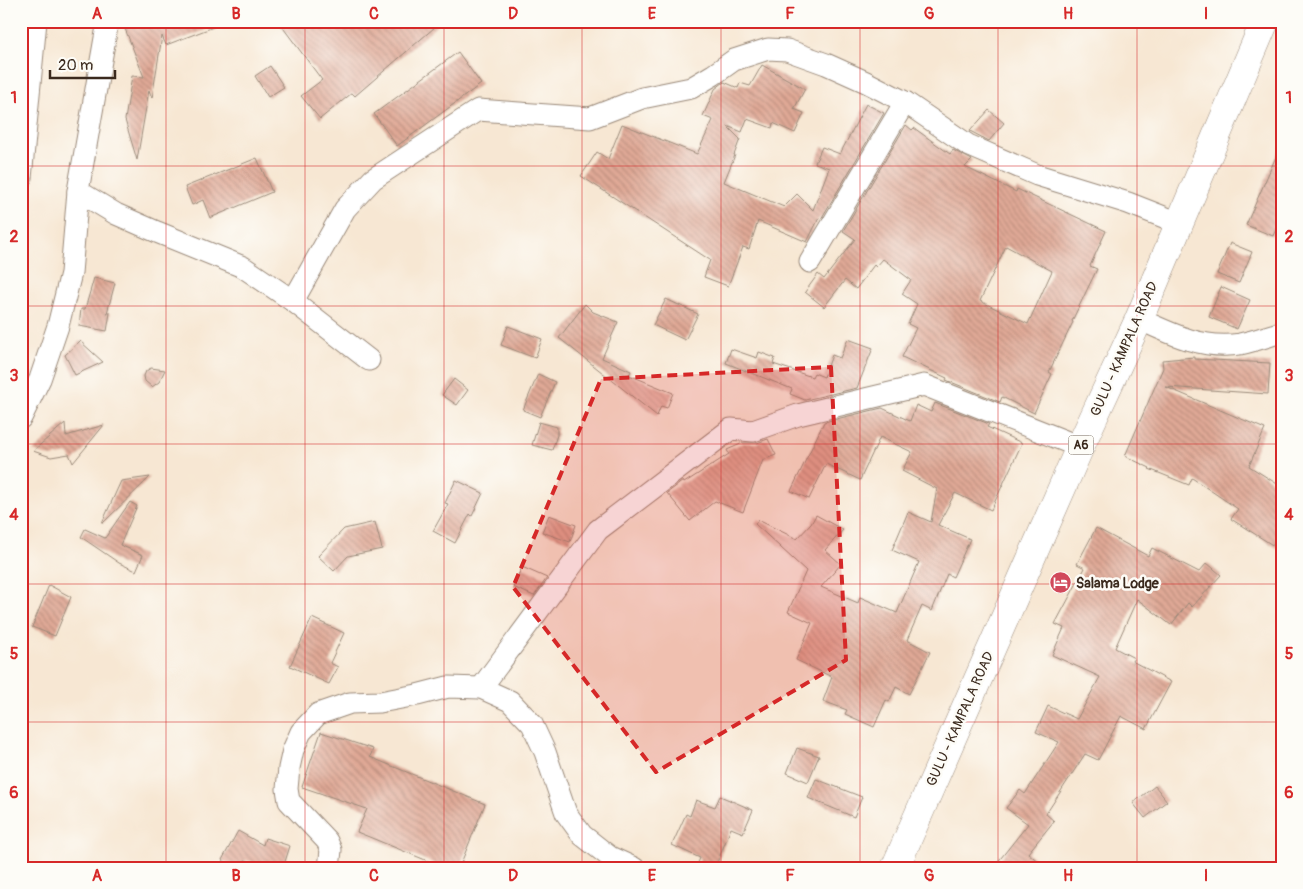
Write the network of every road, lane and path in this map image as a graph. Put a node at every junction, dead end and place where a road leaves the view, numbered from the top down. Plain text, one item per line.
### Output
1 (36, 21) edge
2 (108, 21) edge
3 (1265, 21) edge
4 (905, 102) junction
5 (21, 178) edge
6 (78, 191) junction
7 (1179, 223) junction
8 (810, 262) dead end
9 (293, 301) junction
10 (1139, 320) junction
11 (1282, 332) edge
12 (369, 360) dead end
13 (21, 418) edge
14 (1080, 447) junction
15 (480, 688) junction
16 (329, 868) edge
17 (634, 868) edge
18 (895, 868) edge

1 - 5 street
2 - 6 street
3 - 7 main road, GULU - KAMPALA ROAD / A6
4 - 7 street
4 - 8 street
4 - 9 street
6 - 9 street
6 - 13 street
7 - 10 main road, GULU - KAMPALA ROAD / A6
9 - 12 street
10 - 11 street
10 - 14 main road, GULU - KAMPALA ROAD / A6
14 - 15 street
14 - 18 main road, GULU - KAMPALA ROAD / A6
15 - 16 street
15 - 17 street

